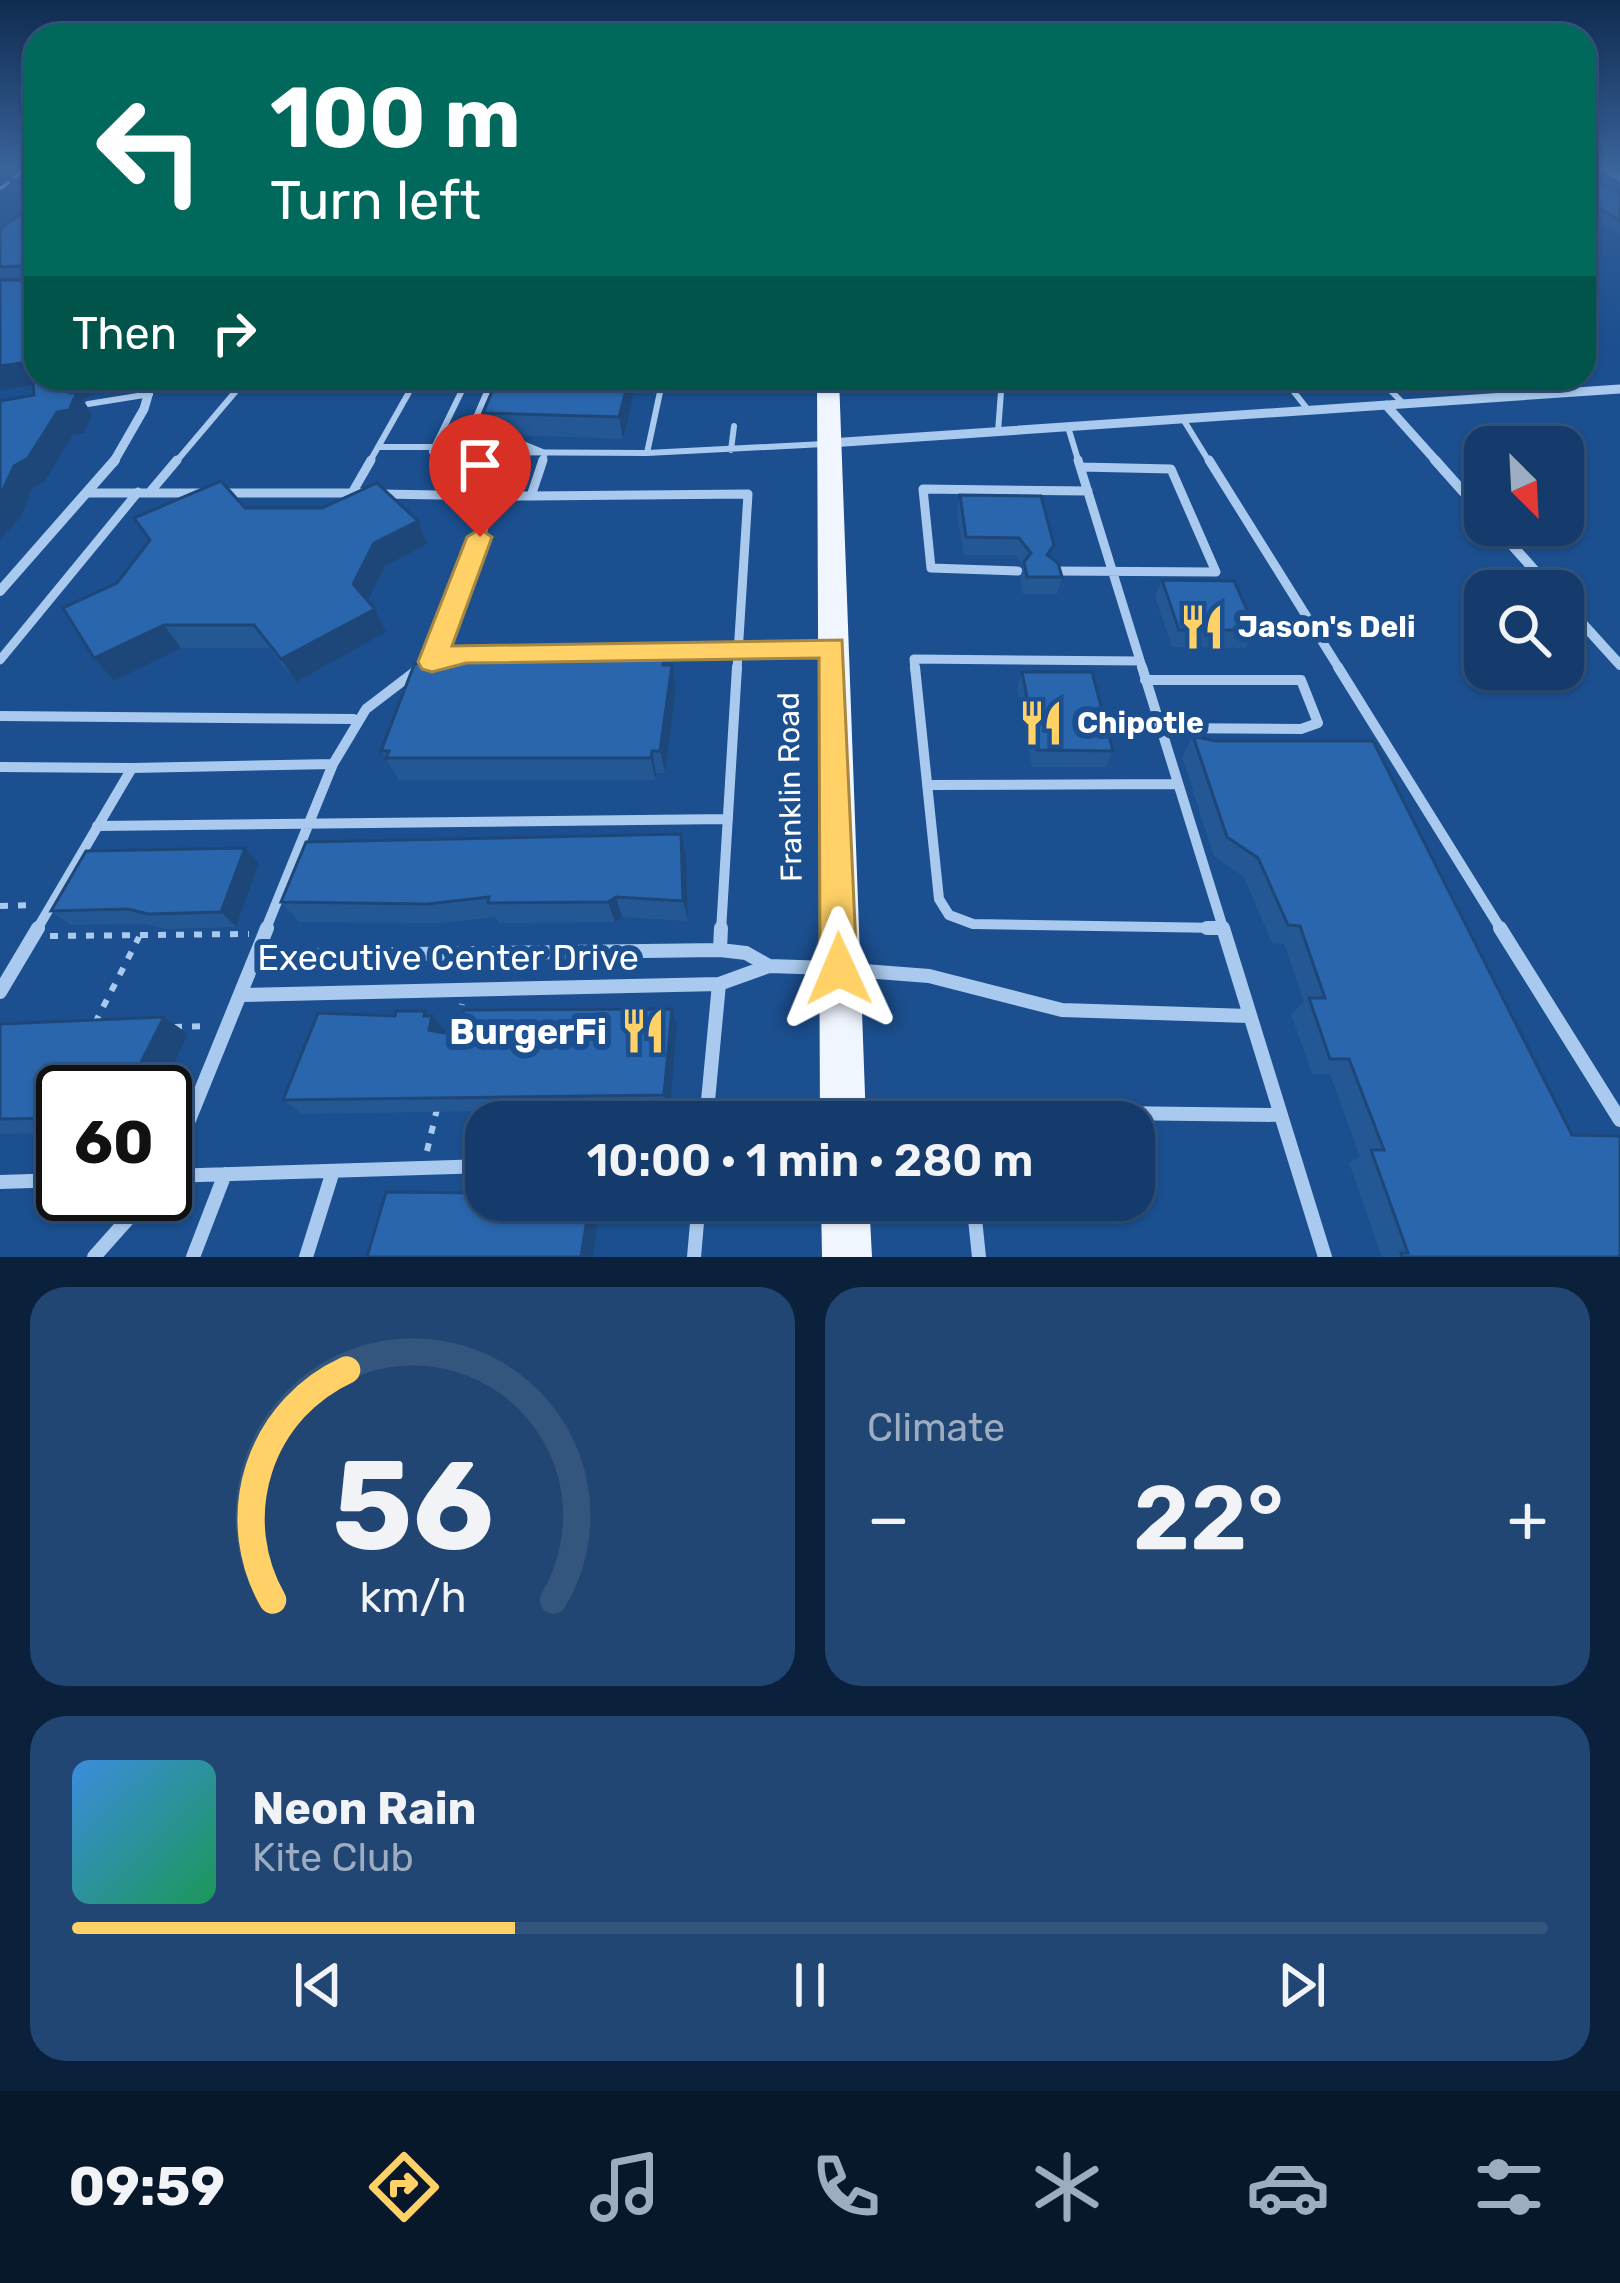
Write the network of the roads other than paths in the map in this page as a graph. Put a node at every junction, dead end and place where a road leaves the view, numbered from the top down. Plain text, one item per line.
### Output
1 (151, 390) edge
2 (236, 390) edge
3 (410, 390) edge
4 (462, 390) edge
5 (488, 390) edge
6 (660, 390) edge
7 (828, 390) edge
8 (1001, 390) edge
9 (1292, 390) edge
10 (1390, 390) edge
11 (1593, 390) edge
12 (150, 394) junction
13 (88, 404) dead end
14 (1404, 404) junction
15 (1386, 405) junction
16 (1309, 411) junction
17 (449, 418) junction
18 (476, 418) junction
19 (1183, 419) junction
20 (734, 426) dead end
21 (1068, 427) junction
22 (998, 432) junction
23 (465, 442) junction
24 (830, 443) junction
25 (378, 447) junction
26 (435, 447) junction
27 (731, 450) junction
28 (460, 452) junction
29 (545, 453) junction
30 (646, 453) junction
31 (1081, 467) junction
32 (1088, 491) junction
33 (144, 492) junction
34 (1464, 492) edge
35 (87, 493) junction
36 (352, 493) junction
37 (496, 496) junction
38 (532, 496) junction
39 (1512, 546) edge
40 (1534, 570) edge
41 (1018, 571) dead end
42 (1051, 571) edge
43 (1112, 571) junction
44 (0, 591) edge
45 (1584, 625) edge
46 (832, 647) junction
47 (737, 650) junction
48 (0, 660) edge
49 (1139, 661) junction
50 (432, 662) junction
51 (1620, 665) edge
52 (1145, 680) junction
53 (0, 716) edge
54 (354, 719) junction
55 (1159, 728) junction
56 (333, 764) junction
57 (0, 766) edge
58 (132, 768) junction
59 (927, 784) junction
60 (1176, 784) junction
61 (728, 819) junction
62 (310, 821) junction
63 (98, 826) junction
64 (1222, 928) junction
65 (720, 950) junction
66 (257, 956) junction
67 (770, 966) junction
68 (839, 969) junction
69 (719, 984) junction
70 (0, 992) edge
71 (242, 995) junction
72 (1249, 1016) junction
73 (708, 1101) edge
74 (842, 1101) edge
75 (1155, 1113) edge
76 (192, 1114) edge
77 (1280, 1115) junction
78 (1620, 1120) edge
79 (465, 1167) edge
80 (333, 1171) junction
81 (225, 1174) junction
82 (192, 1176) edge
83 (36, 1181) edge
84 (0, 1182) edge
85 (125, 1221) edge
86 (697, 1221) edge
87 (846, 1221) edge
88 (975, 1221) edge
89 (94, 1257) edge
90 (193, 1257) edge
91 (306, 1257) edge
92 (694, 1257) edge
93 (847, 1257) edge
94 (979, 1257) edge
95 (1324, 1257) edge

1 - 12 street
2 - 33 lane
3 - 25 lane
4 - 17 lane
5 - 18 lane
6 - 30 lane
7 - 24 main road, Franklin Road
8 - 22 lane
9 - 16 lane
10 - 14 lane
11 - 14 street
12 - 13 lane
12 - 35 street
14 - 15 street
15 - 16 street
15 - 34 street
16 - 19 street
17 - 18 lane
17 - 26 lane
18 - 23 lane
19 - 21 street
19 - 78 lane
20 - 27 lane
21 - 22 street
21 - 31 lane
22 - 24 street
23 - 28 lane
23 - 29 lane
24 - 27 lane
24 - 46 main road, Franklin Road
25 - 26 lane
25 - 36 lane
26 - 28 lane
27 - 30 lane
28 - 29 lane
29 - 30 lane
29 - 38 lane
31 - 32 lane
31 - 43 lane
32 - 41 lane
32 - 43 lane
33 - 35 lane
33 - 36 lane
33 - 48 lane
35 - 44 street
36 - 37 lane
37 - 38 lane
37 - 50 lane
38 - 47 lane
39 - 40 street
42 - 43 lane
43 - 49 lane
45 - 51 street
46 - 47 lane
46 - 68 main road, Franklin Road
47 - 50 lane
47 - 61 lane
49 - 52 lane
49 - 59 lane
50 - 54 lane
52 - 55 lane
52 - 55 lane
53 - 54 lane
54 - 56 lane
55 - 60 lane
56 - 58 lane
56 - 62 lane
57 - 58 lane
58 - 63 lane
59 - 60 lane
59 - 64 lane
60 - 64 lane
61 - 62 lane
61 - 65 lane
62 - 63 lane
62 - 66 lane
63 - 70 lane
64 - 72 lane
65 - 66 lane, Executive Center Drive
65 - 67 lane, Executive Center Drive
66 - 71 lane, Executive Center Drive
67 - 68 lane
67 - 69 lane, Executive Center Drive
68 - 72 lane
68 - 74 main road, Franklin Road
69 - 71 lane, Executive Center Drive
69 - 73 lane
71 - 76 lane
72 - 77 lane
75 - 77 lane
77 - 95 lane
79 - 80 lane
80 - 81 lane
80 - 91 lane
81 - 82 lane
81 - 90 lane
83 - 84 lane
85 - 89 lane
86 - 92 lane
87 - 93 main road
88 - 94 lane

